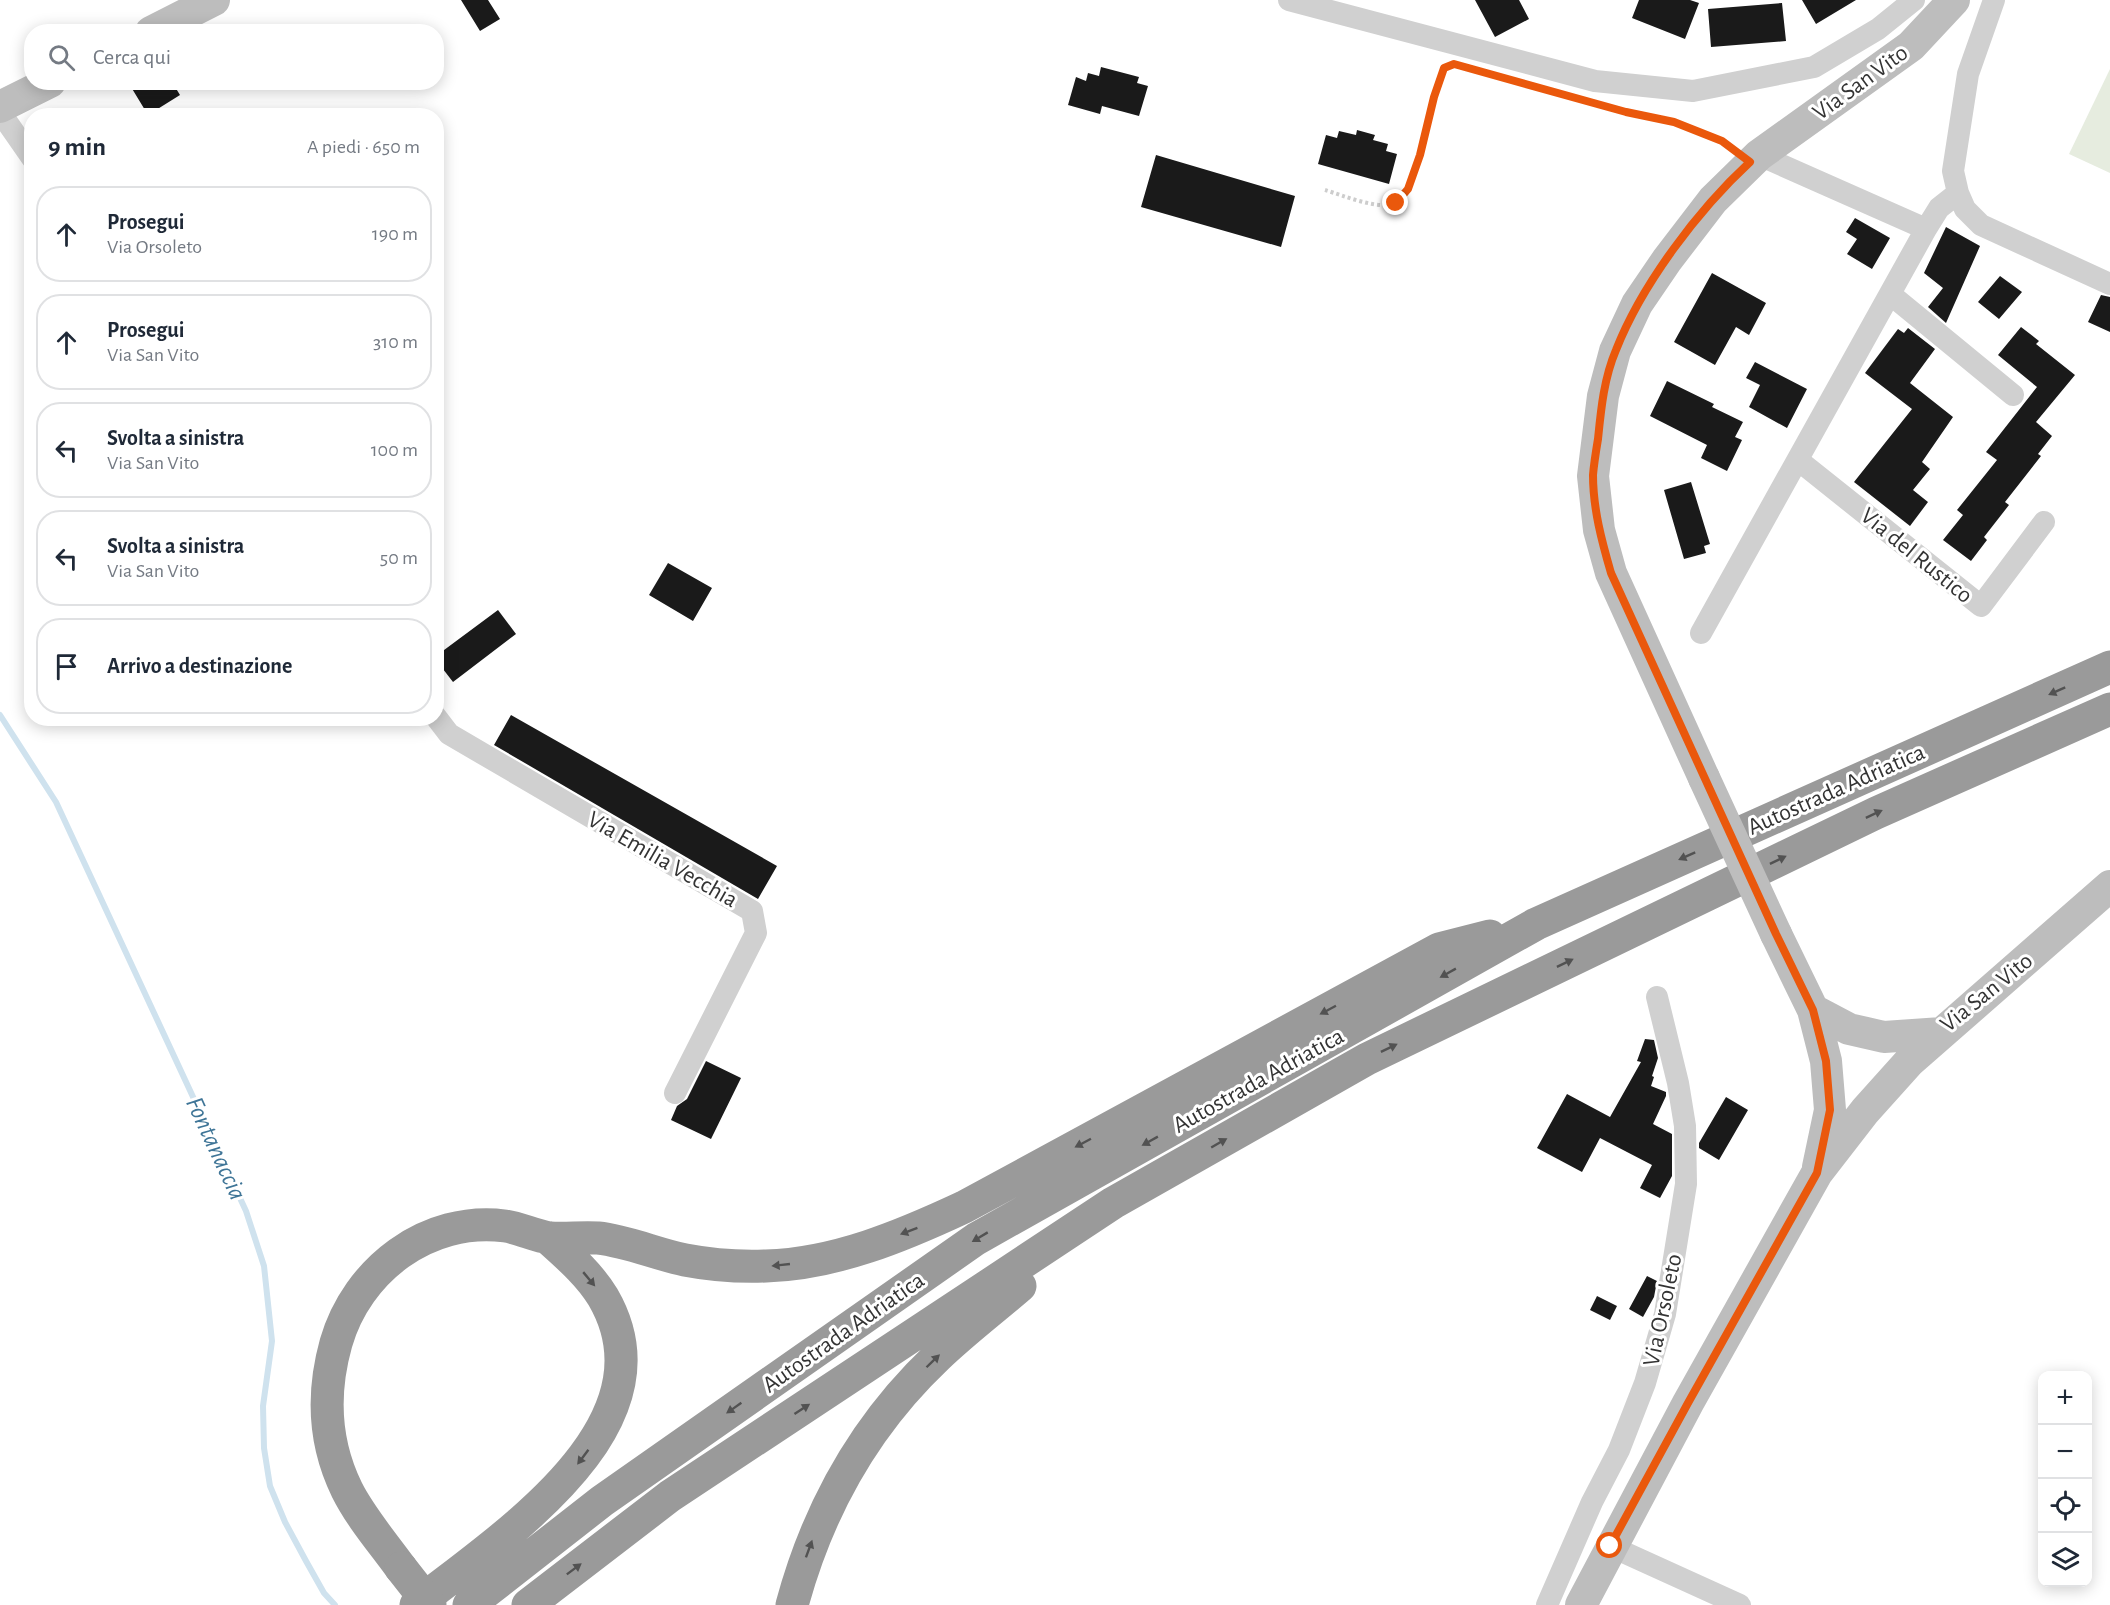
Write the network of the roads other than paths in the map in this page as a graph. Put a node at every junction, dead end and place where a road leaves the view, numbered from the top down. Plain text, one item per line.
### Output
1 (214, 0) edge
2 (1289, 0) edge
3 (1914, 0) edge
4 (1954, 0) edge
5 (1995, 0) edge
6 (2005, 0) edge
7 (1986, 22) junction
8 (167, 24) edge
9 (34, 90) edge
10 (0, 107) edge
11 (0, 112) edge
12 (24, 146) edge
13 (1755, 158) junction
14 (1958, 193) junction
15 (1926, 229) junction
16 (2110, 284) edge
17 (1890, 294) junction
18 (2013, 395) dead end
19 (1798, 460) junction
20 (2044, 522) dead end
21 (1701, 633) dead end
22 (2110, 667) edge
23 (2110, 709) edge
24 (443, 726) edge
25 (2110, 886) edge
26 (1536, 924) junction
27 (1657, 997) dead end
28 (1813, 1010) junction
29 (1942, 1033) junction
30 (675, 1093) dead end
31 (1817, 1173) junction
32 (1113, 1203) junction
33 (548, 1238) junction
34 (1610, 1546) junction
35 (416, 1605) edge
36 (430, 1605) edge
37 (469, 1605) edge
38 (528, 1605) edge
39 (792, 1605) edge
40 (1547, 1605) edge
41 (1581, 1605) edge
42 (1740, 1605) edge

1 - 8 street
2 - 3 street
4 - 13 street, Via San Vito
5 - 7 street
6 - 7 street
7 - 14 street
9 - 10 street
11 - 12 street
13 - 15 street
13 - 28 street, Via San Vito, bridge
14 - 15 street
14 - 16 street
15 - 17 street
17 - 18 street
17 - 19 street
19 - 20 street, Via del Rustico
19 - 21 street
22 -> 26 highway, Autostrada Adriatica
32 -> 23 highway, Autostrada Adriatica
24 - 30 street, Via Emilia Vecchia
25 - 29 street, Via San Vito
26 -> 33 highway
26 -> 37 highway, Autostrada Adriatica
27 - 40 street, Via Orsoleto
28 - 29 street, Via San Vito
28 - 31 street
29 - 31 street
31 - 34 street
38 -> 32 highway, Autostrada Adriatica
39 -> 32 highway
33 -> 35 highway
33 - 36 highway, bridge
34 - 41 street
34 - 42 street

